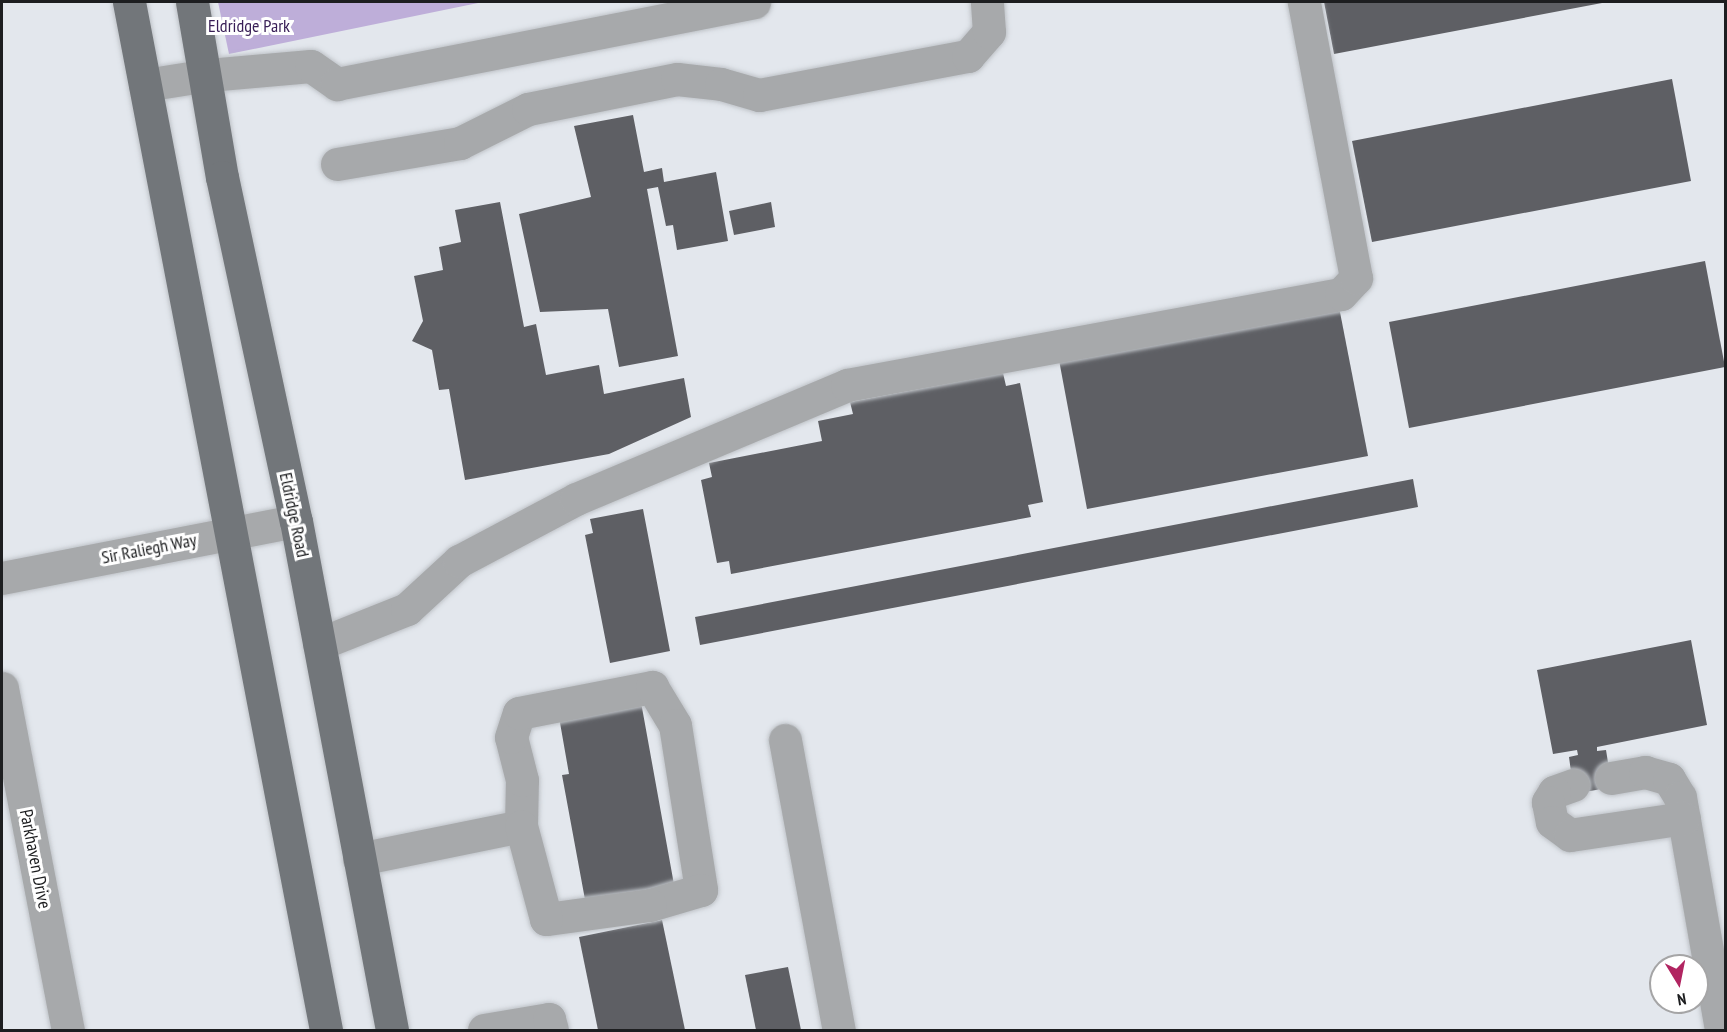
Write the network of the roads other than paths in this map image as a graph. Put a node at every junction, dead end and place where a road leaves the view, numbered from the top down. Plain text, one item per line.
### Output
1 (129, 2) edge
2 (192, 2) edge
3 (754, 2) edge
4 (987, 2) edge
5 (1304, 2) edge
6 (208, 75) junction
7 (145, 85) junction
8 (337, 164) dead end
9 (296, 520) junction
10 (231, 532) junction
11 (2, 578) edge
12 (319, 644) junction
13 (2, 688) edge
14 (785, 740) dead end
15 (1611, 778) dead end
16 (1573, 785) dead end
17 (1684, 818) junction
18 (521, 826) junction
19 (359, 859) junction
20 (68, 1030) edge
21 (326, 1030) edge
22 (392, 1030) edge
23 (484, 1030) edge
24 (552, 1030) edge
25 (839, 1030) edge
26 (1721, 1030) edge

1 - 7 main road
2 - 6 main road, Eldridge Road
3 - 6 street
4 - 8 street
5 - 12 street
6 - 7 street
6 - 9 main road, Eldridge Road
7 - 10 main road
9 - 10 street, Sir Raliegh Way
9 - 12 main road, Eldridge Road
10 - 11 street, Sir Raliegh Way
10 - 21 main road
12 - 19 main road, Eldridge Road
13 - 20 street, Parkhaven Drive
14 - 25 street
15 - 17 street
16 - 17 street
17 - 26 street
18 - 18 street
18 - 19 street
19 - 22 main road, Eldridge Road
23 - 24 street

